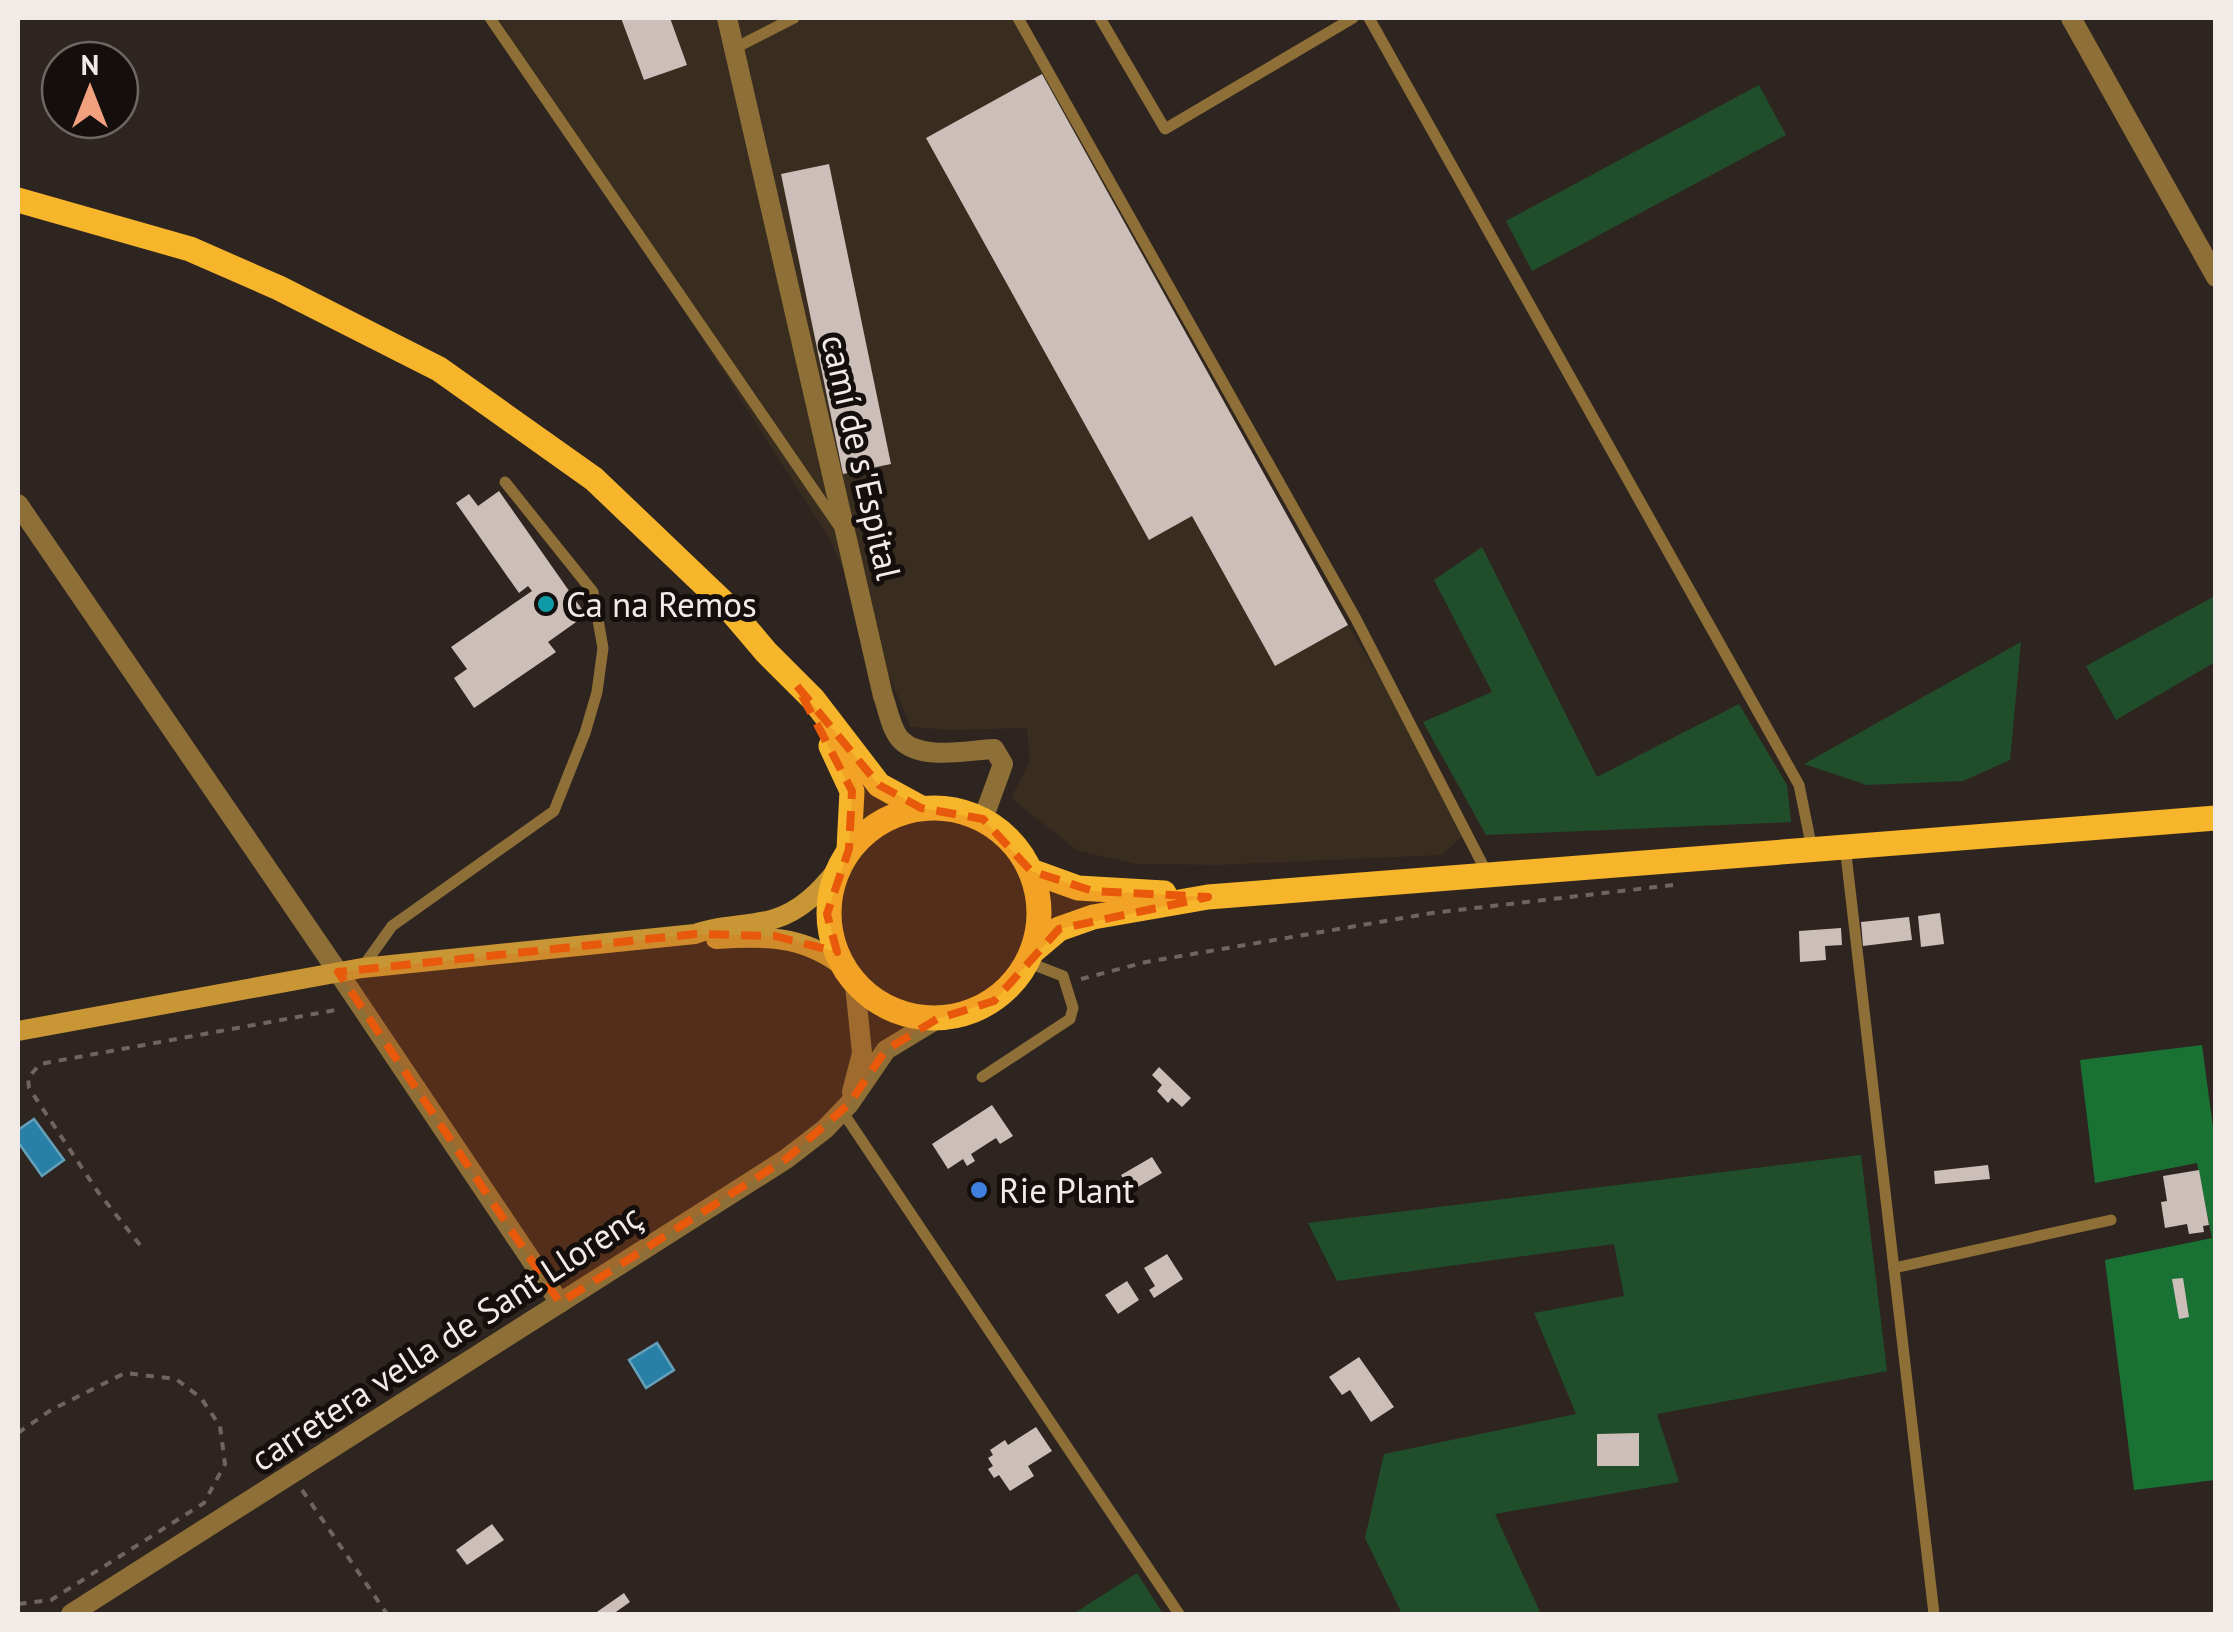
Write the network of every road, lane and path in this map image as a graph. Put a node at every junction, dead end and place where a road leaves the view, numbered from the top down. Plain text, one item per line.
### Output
1 (490, 18) edge
2 (727, 18) edge
3 (794, 18) edge
4 (1018, 18) edge
5 (1100, 18) edge
6 (1354, 18) edge
7 (1369, 18) edge
8 (2071, 18) edge
9 (735, 48) junction
10 (18, 200) edge
11 (2216, 276) edge
12 (505, 482) dead end
13 (18, 504) edge
14 (848, 539) junction
15 (797, 686) junction
16 (921, 808) junction
17 (2216, 818) edge
18 (983, 819) junction
19 (1844, 846) junction
20 (1812, 849) junction
21 (843, 859) junction
22 (1031, 871) junction
23 (1488, 875) junction
24 (1684, 884) dead end
25 (1208, 897) junction
26 (695, 934) junction
27 (1030, 956) junction
28 (362, 968) junction
29 (338, 972) junction
30 (848, 974) junction
31 (1065, 982) junction
32 (361, 1005) junction
33 (937, 1019) junction
34 (18, 1031) edge
35 (982, 1077) dead end
36 (845, 1108) junction
37 (2111, 1220) dead end
38 (140, 1246) dead end
39 (1894, 1268) junction
40 (560, 1303) junction
41 (18, 1433) edge
42 (291, 1474) junction
43 (18, 1604) edge
44 (71, 1614) edge
45 (387, 1614) edge
46 (1179, 1614) edge
47 (1934, 1614) edge

1 - 14 lane
2 - 9 street, camí de s'Espital
3 - 9 lane
4 - 23 lane
5 - 6 lane
7 - 20 lane
8 - 11 street
9 - 14 street, camí de s'Espital
10 - 15 main road
12 - 28 lane
13 - 29 street
14 - 18 street, camí de s'Espital
15 - 16 main road
15 - 21 main road
16 - 18 main road
16 - 21 main road
17 - 19 main road
18 - 22 main road
19 - 20 main road
19 - 39 lane
20 - 23 main road
21 - 26 main road
21 - 30 main road
22 - 25 main road
22 - 27 main road
23 - 25 main road
24 - 31 path
25 - 27 main road
26 - 28 main road
26 - 30 main road
27 - 31 lane
27 - 33 main road
28 - 29 main road
29 - 32 street
29 - 34 main road
30 - 33 main road
30 - 36 street
31 - 35 lane
32 - 38 path
32 - 40 street
33 - 36 street, carretera vella de Sant Llorenç
36 - 40 street, carretera vella de Sant Llorenç
36 - 46 lane
37 - 39 lane
39 - 47 lane
40 - 42 street, carretera vella de Sant Llorenç
41 - 43 path
42 - 44 street, carretera vella de Sant Llorenç
42 - 45 path

